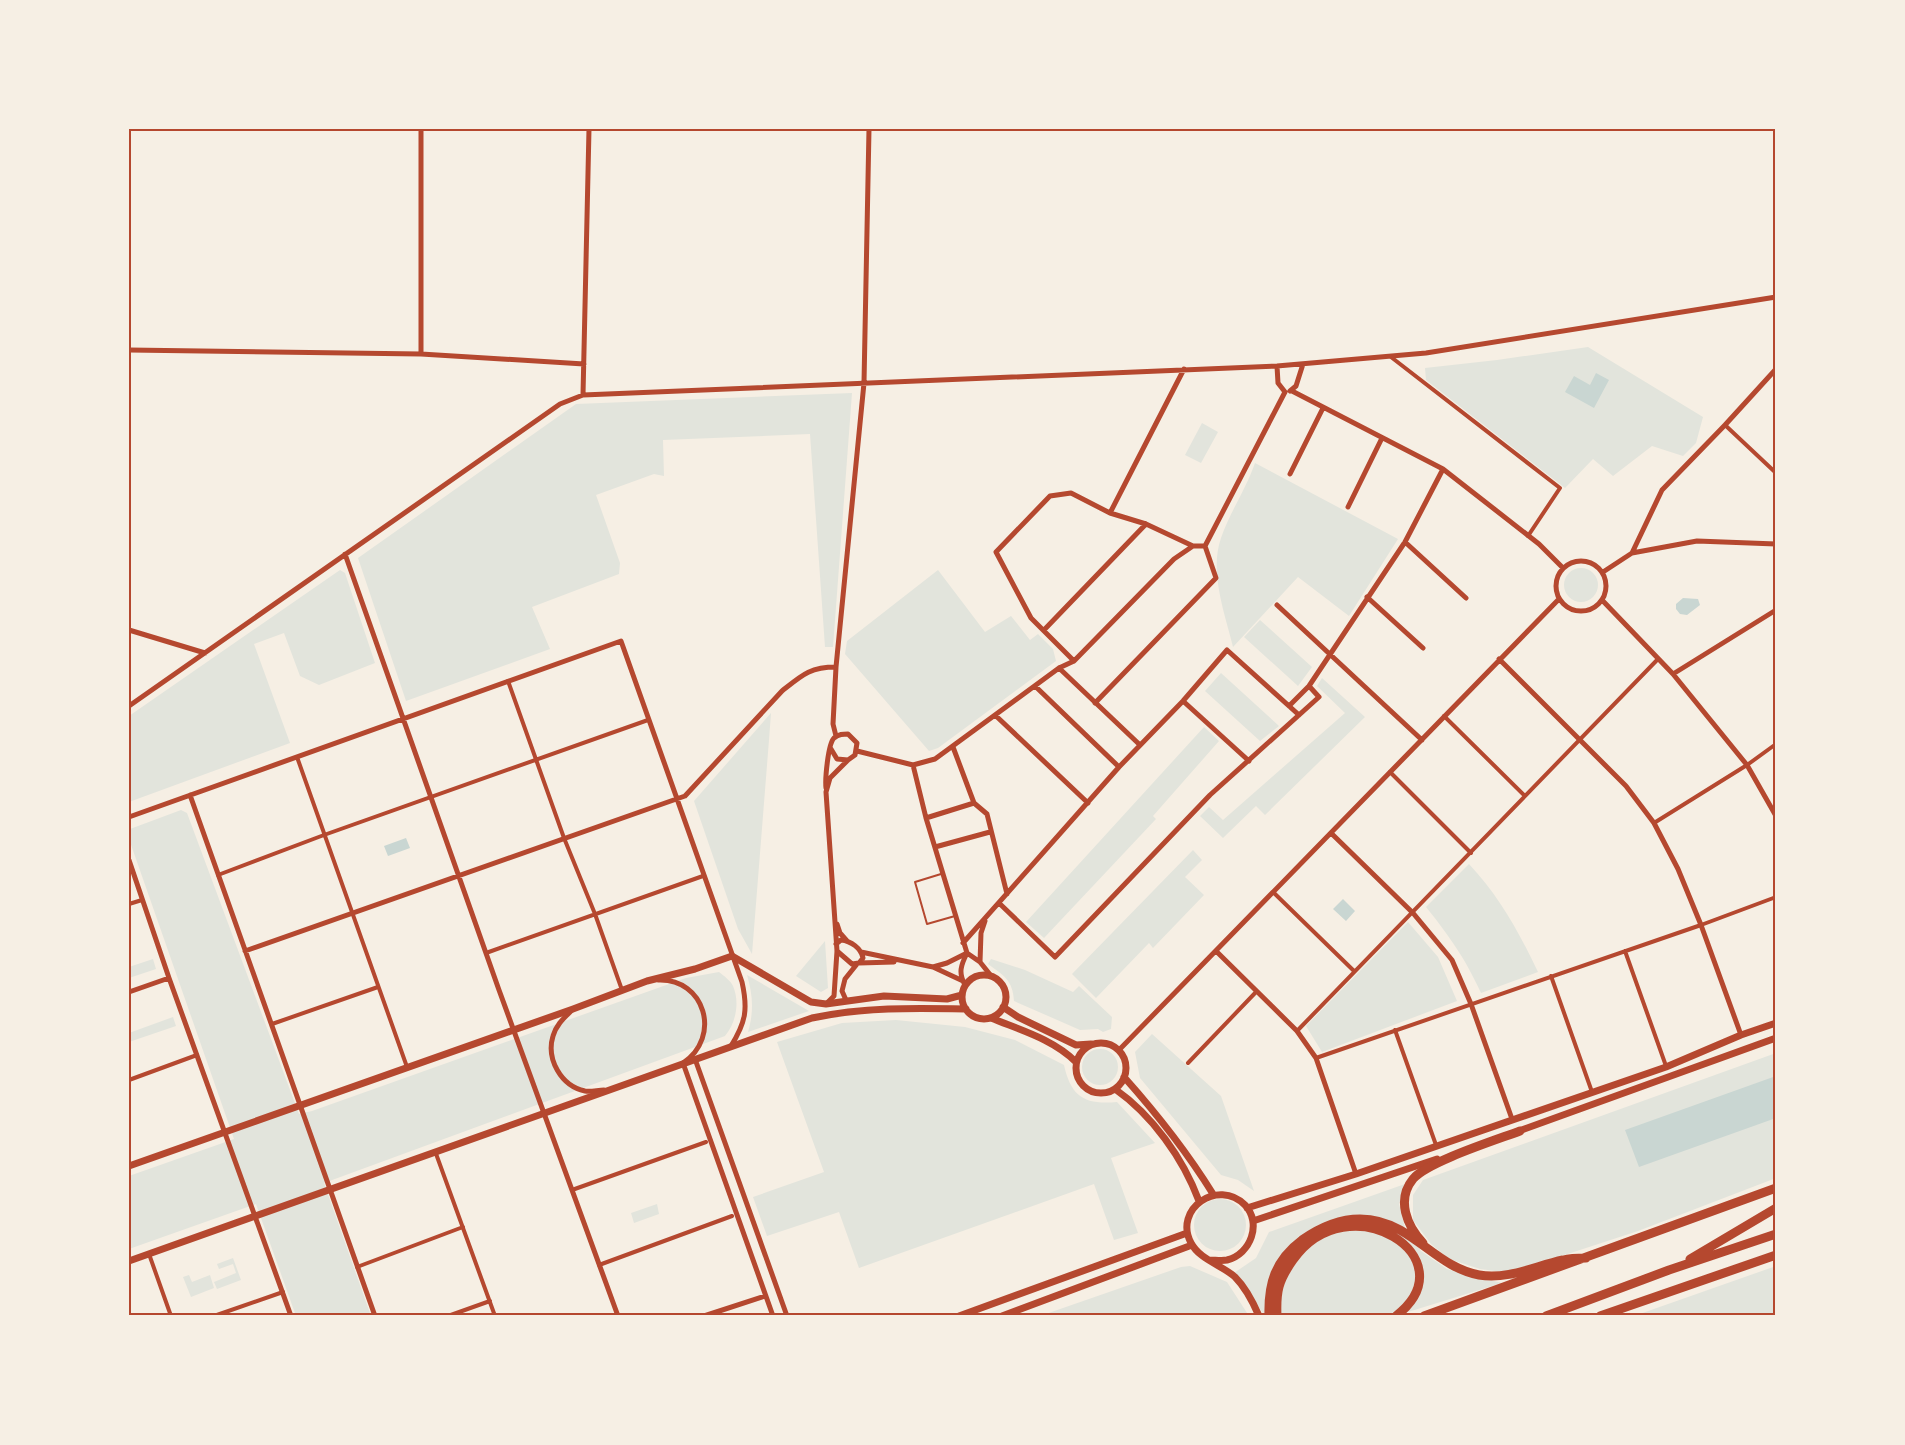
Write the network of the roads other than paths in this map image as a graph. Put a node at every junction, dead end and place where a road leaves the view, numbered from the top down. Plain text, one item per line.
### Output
1 (421, 129) edge
2 (590, 129) edge
3 (869, 129) edge
4 (1776, 297) edge
5 (129, 350) edge
6 (421, 354) junction
7 (1391, 357) junction
8 (584, 364) junction
9 (1304, 364) junction
10 (1277, 366) junction
11 (1184, 369) junction
12 (1776, 369) edge
13 (864, 383) junction
14 (1292, 391) junction
15 (1285, 392) junction
16 (583, 395) junction
17 (1323, 408) junction
18 (1725, 425) junction
19 (1383, 438) junction
20 (1443, 469) junction
21 (1776, 473) edge
22 (1290, 474) dead end
23 (1348, 507) dead end
24 (1110, 513) junction
25 (1146, 524) junction
26 (1528, 536) junction
27 (1405, 542) junction
28 (1776, 544) edge
29 (1193, 546) junction
30 (1206, 546) junction
31 (1632, 553) junction
32 (345, 554) junction
33 (1563, 568) junction
34 (1602, 572) junction
35 (1367, 597) junction
36 (1466, 598) dead end
37 (1559, 598) junction
38 (1602, 600) junction
39 (1277, 605) dead end
40 (1776, 610) edge
41 (129, 630) edge
42 (1044, 630) junction
43 (1423, 648) dead end
44 (204, 653) junction
45 (1330, 654) junction
46 (1499, 659) junction
47 (1658, 659) junction
48 (1074, 661) junction
49 (836, 668) junction
50 (1059, 668) junction
51 (1673, 674) junction
52 (508, 681) junction
53 (1035, 686) junction
54 (1309, 686) junction
55 (1183, 700) junction
56 (1095, 703) junction
57 (129, 706) edge
58 (1289, 706) junction
59 (994, 715) junction
60 (1299, 716) junction
61 (1444, 716) junction
62 (403, 718) junction
63 (648, 720) junction
64 (836, 736) junction
65 (1580, 739) junction
66 (1422, 740) junction
67 (1776, 744) edge
68 (1140, 745) junction
69 (953, 747) junction
70 (831, 750) junction
71 (857, 752) junction
72 (297, 757) junction
73 (538, 760) junction
74 (849, 760) junction
75 (1249, 761) junction
76 (913, 765) junction
77 (1747, 765) junction
78 (1119, 767) junction
79 (1390, 772) junction
80 (826, 792) junction
81 (190, 795) junction
82 (1525, 796) junction
83 (431, 797) junction
84 (675, 798) junction
85 (974, 803) junction
86 (1088, 803) junction
87 (1776, 816) edge
88 (129, 817) edge
89 (926, 818) junction
90 (1654, 823) junction
91 (990, 832) junction
92 (1330, 833) junction
93 (324, 835) junction
94 (564, 838) junction
95 (934, 847) junction
96 (1471, 853) junction
97 (129, 861) edge
98 (218, 874) junction
99 (942, 874) junction
100 (458, 875) junction
101 (704, 876) junction
102 (1273, 892) junction
103 (1007, 894) junction
104 (1776, 897) edge
105 (142, 900) junction
106 (999, 903) junction
107 (129, 904) edge
108 (351, 913) junction
109 (1413, 913) junction
110 (595, 914) junction
111 (834, 915) junction
112 (955, 916) junction
113 (987, 917) junction
114 (1701, 925) junction
115 (847, 941) junction
116 (963, 943) junction
117 (837, 948) junction
118 (245, 951) junction
119 (1216, 951) junction
120 (1625, 951) junction
121 (861, 952) junction
122 (486, 953) junction
123 (967, 953) junction
124 (732, 956) junction
125 (902, 962) junction
126 (980, 962) junction
127 (858, 964) junction
128 (933, 967) junction
129 (1354, 971) junction
130 (1551, 976) junction
131 (992, 977) junction
132 (169, 978) junction
133 (647, 981) junction
134 (964, 983) junction
135 (378, 987) junction
136 (622, 991) junction
137 (129, 992) edge
138 (1257, 992) junction
139 (962, 994) junction
140 (846, 1000) junction
141 (826, 1004) junction
142 (1471, 1004) junction
143 (1003, 1007) junction
144 (573, 1009) junction
145 (966, 1009) junction
146 (990, 1018) junction
147 (1776, 1023) edge
148 (272, 1024) junction
149 (514, 1030) junction
150 (1395, 1030) junction
151 (1297, 1031) junction
152 (1741, 1035) junction
153 (1776, 1038) edge
154 (1091, 1044) junction
155 (731, 1046) junction
156 (1119, 1050) junction
157 (198, 1055) junction
158 (1316, 1058) junction
159 (694, 1059) junction
160 (1076, 1062) junction
161 (683, 1063) junction
162 (1188, 1063) dead end
163 (1666, 1067) junction
164 (407, 1068) junction
165 (1124, 1077) junction
166 (129, 1080) edge
167 (1114, 1089) junction
168 (606, 1090) junction
169 (1592, 1092) junction
170 (301, 1106) junction
171 (545, 1112) junction
172 (1512, 1119) junction
173 (1520, 1131) junction
174 (226, 1132) junction
175 (706, 1142) dead end
176 (1436, 1145) junction
177 (435, 1151) junction
178 (129, 1166) edge
179 (1356, 1174) junction
180 (1776, 1188) edge
181 (330, 1189) junction
182 (572, 1190) junction
183 (1213, 1194) junction
184 (1199, 1201) junction
185 (1247, 1208) junction
186 (1776, 1208) edge
187 (255, 1215) junction
188 (732, 1216) dead end
189 (1253, 1221) junction
190 (463, 1227) junction
191 (1187, 1233) junction
192 (1776, 1234) edge
193 (1192, 1245) junction
194 (149, 1253) junction
195 (1776, 1255) edge
196 (1438, 1257) junction
197 (1586, 1258) junction
198 (1209, 1260) junction
199 (129, 1261) edge
200 (599, 1265) junction
201 (357, 1266) junction
202 (1669, 1270) junction
203 (283, 1292) junction
204 (765, 1296) junction
205 (490, 1301) junction
206 (171, 1316) edge
207 (214, 1316) edge
208 (291, 1316) edge
209 (375, 1316) edge
210 (448, 1316) edge
211 (495, 1316) edge
212 (618, 1316) edge
213 (704, 1316) edge
214 (773, 1316) edge
215 (787, 1316) edge
216 (959, 1316) edge
217 (1002, 1316) edge
218 (1260, 1316) edge
219 (1269, 1316) edge
220 (1277, 1316) edge
221 (1396, 1316) edge
222 (1424, 1316) edge
223 (1546, 1316) edge
224 (1600, 1316) edge

1 - 6 street
2 - 8 street
3 - 13 street
4 - 7 street
5 - 6 street
6 - 8 street
7 - 9 street
7 - 26 street
8 - 16 street
9 - 10 street
9 - 14 street
10 - 11 street
10 - 15 street
11 - 13 street
11 - 24 street
12 - 18 street
13 - 16 street
13 - 49 street
14 - 15 street
14 - 17 street
15 - 30 street
16 - 32 street
17 - 19 street
17 - 22 street
18 - 21 street
18 - 31 street
19 - 20 street
19 - 23 street
20 - 26 street
20 - 27 street
24 - 25 street
24 - 42 street
25 - 29 street
25 - 42 street
26 - 33 street
27 - 35 street
27 - 36 street
28 - 31 street
29 - 30 street
29 - 48 street
30 - 56 street
31 - 34 street
32 - 44 street
32 - 62 street
33 - 34 street
33 - 37 street
34 - 38 street
35 - 43 street
35 - 45 street
37 - 38 street
37 - 46 street
38 - 47 street
39 - 45 street
40 - 51 street
41 - 44 street
42 - 48 street
44 - 57 street
45 - 54 street
45 - 66 street
46 - 61 street
46 - 65 street
47 - 51 street
47 - 65 street
48 - 50 street
49 - 64 street
49 - 84 street
50 - 53 street
50 - 56 street
51 - 77 street
52 - 62 street
52 - 63 street
52 - 73 street
53 - 59 street
53 - 78 street
54 - 58 street
54 - 60 street
55 - 58 street
55 - 68 street
55 - 75 street
56 - 68 street
58 - 60 street
59 - 69 street
59 - 86 street
60 - 75 street
61 - 66 street
61 - 82 street
62 - 72 street
62 - 83 street
63 - 73 street
63 - 84 street
64 - 70 street
64 - 71 street
65 - 82 street
65 - 90 street
66 - 79 street
67 - 77 street
68 - 78 street
69 - 76 street
69 - 85 street
70 - 74 street
70 - 80 street
71 - 74 street
71 - 76 street
72 - 81 street
72 - 93 street
73 - 83 street
73 - 94 street
74 - 80 street
75 - 106 street
76 - 89 street
77 - 87 street
77 - 90 street
78 - 86 street
79 - 92 street
79 - 96 street
80 - 111 street
81 - 88 street
81 - 98 street
82 - 96 street
83 - 93 street
83 - 100 street
84 - 94 street
84 - 101 street
85 - 89 street
85 - 91 street
86 - 103 street
89 - 95 street
90 - 114 street
91 - 95 street
91 - 103 street
92 - 102 street
92 - 109 street
93 - 98 street
93 - 108 street
94 - 100 street
94 - 110 street
95 - 99 street
96 - 109 street
97 - 105 street
98 - 118 street
99 - 112 street
99 - 112 lane
100 - 108 street
100 - 122 street
101 - 110 street
101 - 124 street
102 - 119 street
102 - 129 street
103 - 106 street
104 - 114 street
105 - 107 street
105 - 132 street
106 - 113 street
108 - 118 street
108 - 135 street
109 - 129 street
109 - 142 street
110 - 122 street
110 - 136 street
111 - 115 street
111 - 117 street
112 - 116 street
113 - 116 street
113 - 126 street
114 - 120 street
114 - 152 street
115 - 117 street
115 - 121 street
116 - 123 street
117 - 127 street
117 - 141 street
118 - 148 street
119 - 138 street
119 - 156 street
120 - 130 street
120 - 163 street
121 - 125 street
121 - 127 street
122 - 149 street
123 - 126 street
123 - 128 street
123 - 134 street
124 - 133 street
124 - 141 street
124 - 155 street
125 - 127 street
125 - 128 street
126 - 131 street
127 - 140 street
128 - 134 street
129 - 151 street
130 - 142 street
130 - 169 street
131 - 134 street
131 - 143 street
132 - 137 street
132 - 157 street
133 - 136 street
133 - 161 street
134 - 139 street
135 - 148 street
135 - 164 street
136 - 144 street
138 - 151 street
138 - 162 street
139 - 140 street
139 - 145 street
140 - 141 street
142 - 150 street
142 - 172 street
143 - 146 street
143 - 154 street
144 - 149 street
144 - 168 street
145 - 146 street
145 - 155 street
146 - 160 street
147 - 152 street
148 - 170 street
149 - 164 street
149 - 171 street
150 - 158 street
150 - 176 street
151 - 158 street
152 - 163 street
153 - 173 street
154 - 156 street
154 - 160 street
155 - 159 street
156 - 165 street
157 - 166 street
157 - 174 street
158 - 179 street
159 - 161 street
159 - 215 street
160 - 167 street
161 - 168 street
161 - 204 street
163 - 169 street
164 - 170 street
165 - 167 street
165 - 183 street
167 - 184 street
168 - 171 street
169 - 172 street
170 - 174 street
170 - 181 street
171 - 177 street
171 - 182 street
172 - 176 street
173 - 189 street
173 - 196 highway
174 - 178 street
174 - 187 street
175 - 182 street
176 - 179 street
177 - 181 street
177 - 190 street
179 - 185 street
180 - 197 highway
181 - 187 street
181 - 201 street
182 - 200 street
183 - 184 street
183 - 185 street
184 - 191 street
185 - 189 street
186 - 202 highway
187 - 194 street
187 - 203 street
188 - 200 street
189 - 198 street
190 - 201 street
190 - 205 street
191 - 193 street
191 - 216 street
192 - 202 highway
193 - 198 street
193 - 217 street
194 - 199 street
194 - 206 street
195 - 224 highway
196 - 197 highway
196 - 219 highway
197 - 222 highway
198 - 218 street
200 - 212 street
201 - 209 street
202 - 223 highway
203 - 207 street
203 - 208 street
204 - 213 street
204 - 214 street
205 - 210 street
205 - 211 street
220 - 221 highway

